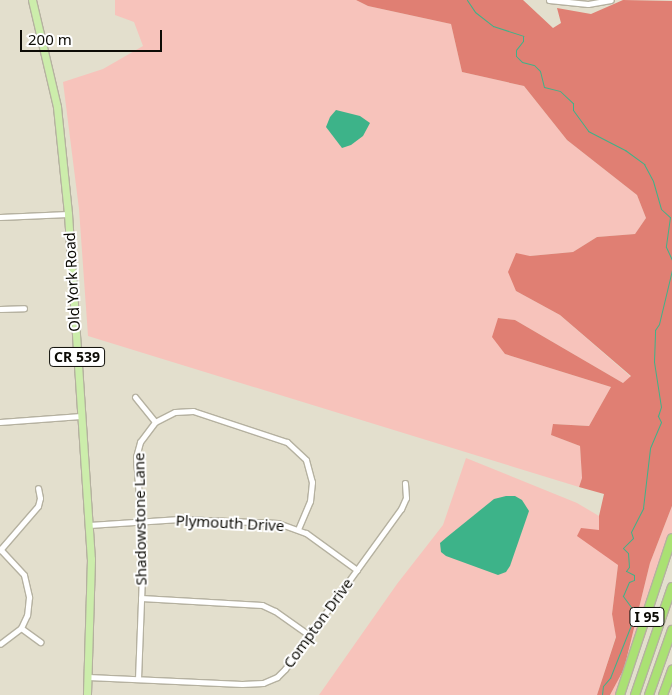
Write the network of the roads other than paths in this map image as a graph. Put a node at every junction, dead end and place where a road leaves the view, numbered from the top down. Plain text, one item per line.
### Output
1 (32, 0) edge
2 (549, 0) edge
3 (611, 0) edge
4 (68, 214) junction
5 (0, 217) edge
6 (0, 308) edge
7 (24, 308) dead end
8 (135, 397) dead end
9 (81, 416) junction
10 (0, 422) edge
11 (155, 422) junction
12 (405, 483) dead end
13 (38, 488) dead end
14 (141, 522) junction
15 (89, 526) junction
16 (298, 529) junction
17 (672, 538) edge
18 (0, 549) edge
19 (357, 570) junction
20 (672, 586) edge
21 (141, 598) junction
22 (21, 628) junction
23 (672, 630) edge
24 (310, 636) junction
25 (40, 642) dead end
26 (0, 644) edge
27 (672, 670) edge
28 (88, 677) junction
29 (138, 679) junction
30 (87, 695) edge
31 (620, 695) edge
32 (634, 695) edge
33 (649, 695) edge
34 (663, 695) edge

1 - 4 main road, Old York Road / CR 539
2 - 3 street
4 - 5 street
4 - 9 main road, Old York Road / CR 539
6 - 7 street
8 - 11 street
9 - 10 street
9 - 15 main road, Old York Road / CR 539
11 - 14 street, Shadowstone Lane
11 - 16 street, Shadowstone Lane
12 - 19 street, Compton Drive
13 - 18 street
14 - 15 street, Plymouth Drive
14 - 16 street, Plymouth Drive
14 - 21 street, Shadowstone Lane
15 - 28 main road, Old York Road / CR 539
16 - 19 street, Plymouth Drive
17 - 31 highway, I 95
18 - 22 street
19 - 24 street, Compton Drive
20 - 32 highway, I 95
21 - 24 street
21 - 29 street, Shadowstone Lane
22 - 25 street
22 - 26 street
23 - 33 highway, I 95
24 - 29 street, Compton Drive
27 - 34 highway
28 - 29 street, Compton Drive
28 - 30 main road, Old York Road / CR 539

